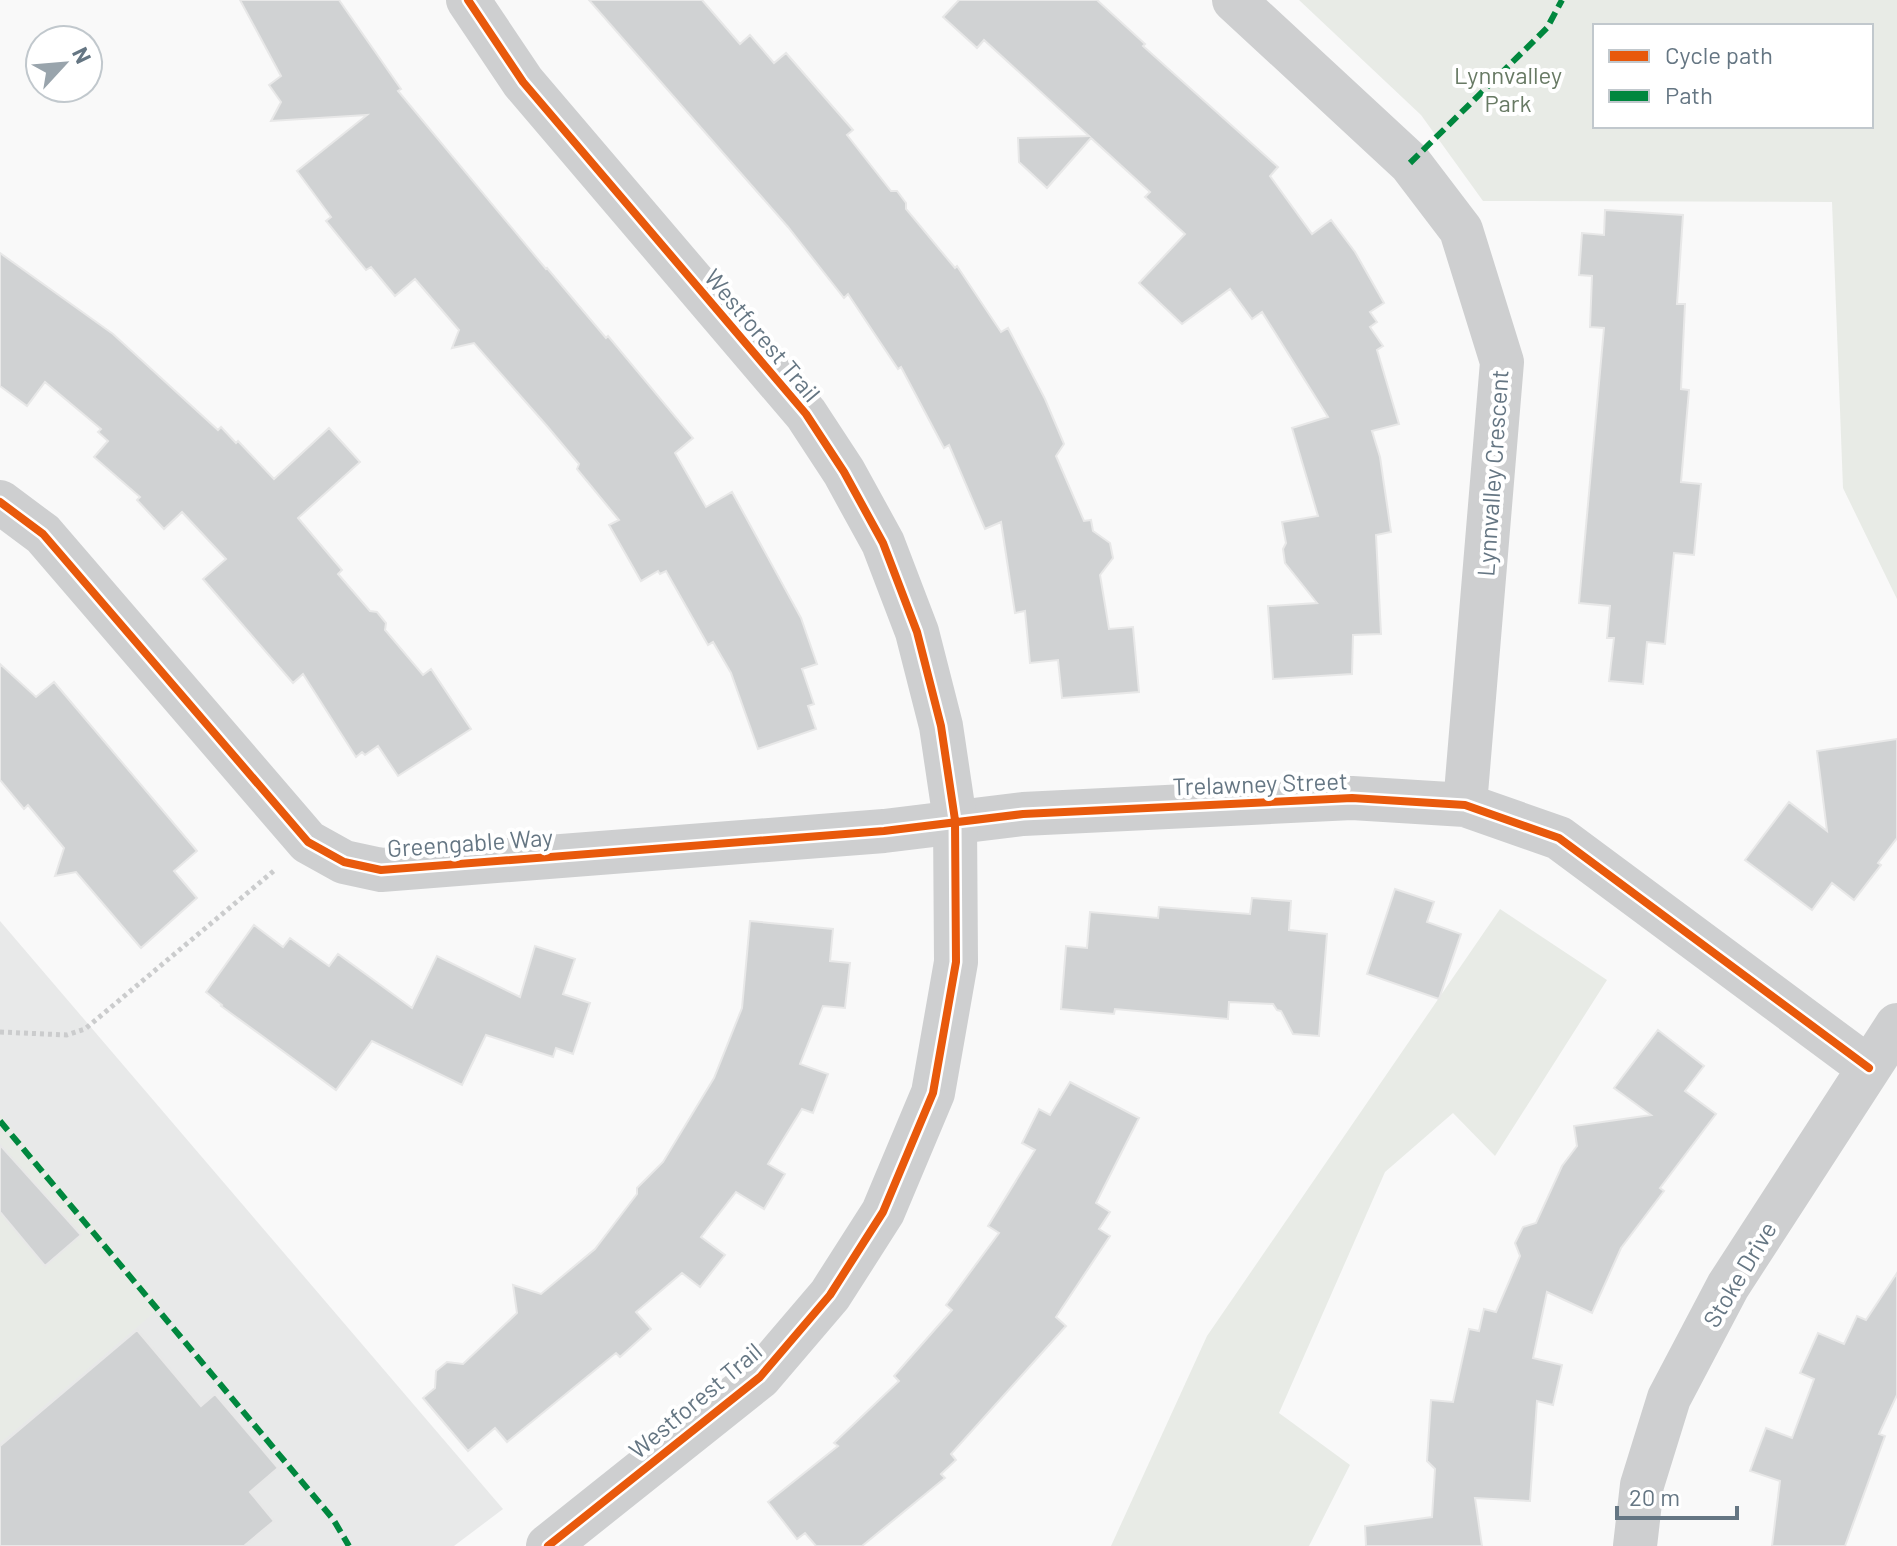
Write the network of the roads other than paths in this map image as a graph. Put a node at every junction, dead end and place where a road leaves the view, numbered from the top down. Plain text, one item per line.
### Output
1 (468, 0) edge
2 (1234, 0) edge
3 (0, 502) edge
4 (1465, 805) junction
5 (955, 820) junction
6 (1897, 1025) edge
7 (1869, 1068) junction
8 (548, 1546) edge
9 (1635, 1546) edge

1 - 5 street, Westforest Trail
2 - 4 street, Lynnvalley Crescent
3 - 5 street, Greengable Way
4 - 5 street, Trelawney Street
4 - 7 street, Trelawney Street
5 - 8 street, Westforest Trail
6 - 7 street, Stoke Drive
7 - 9 street, Stoke Drive

